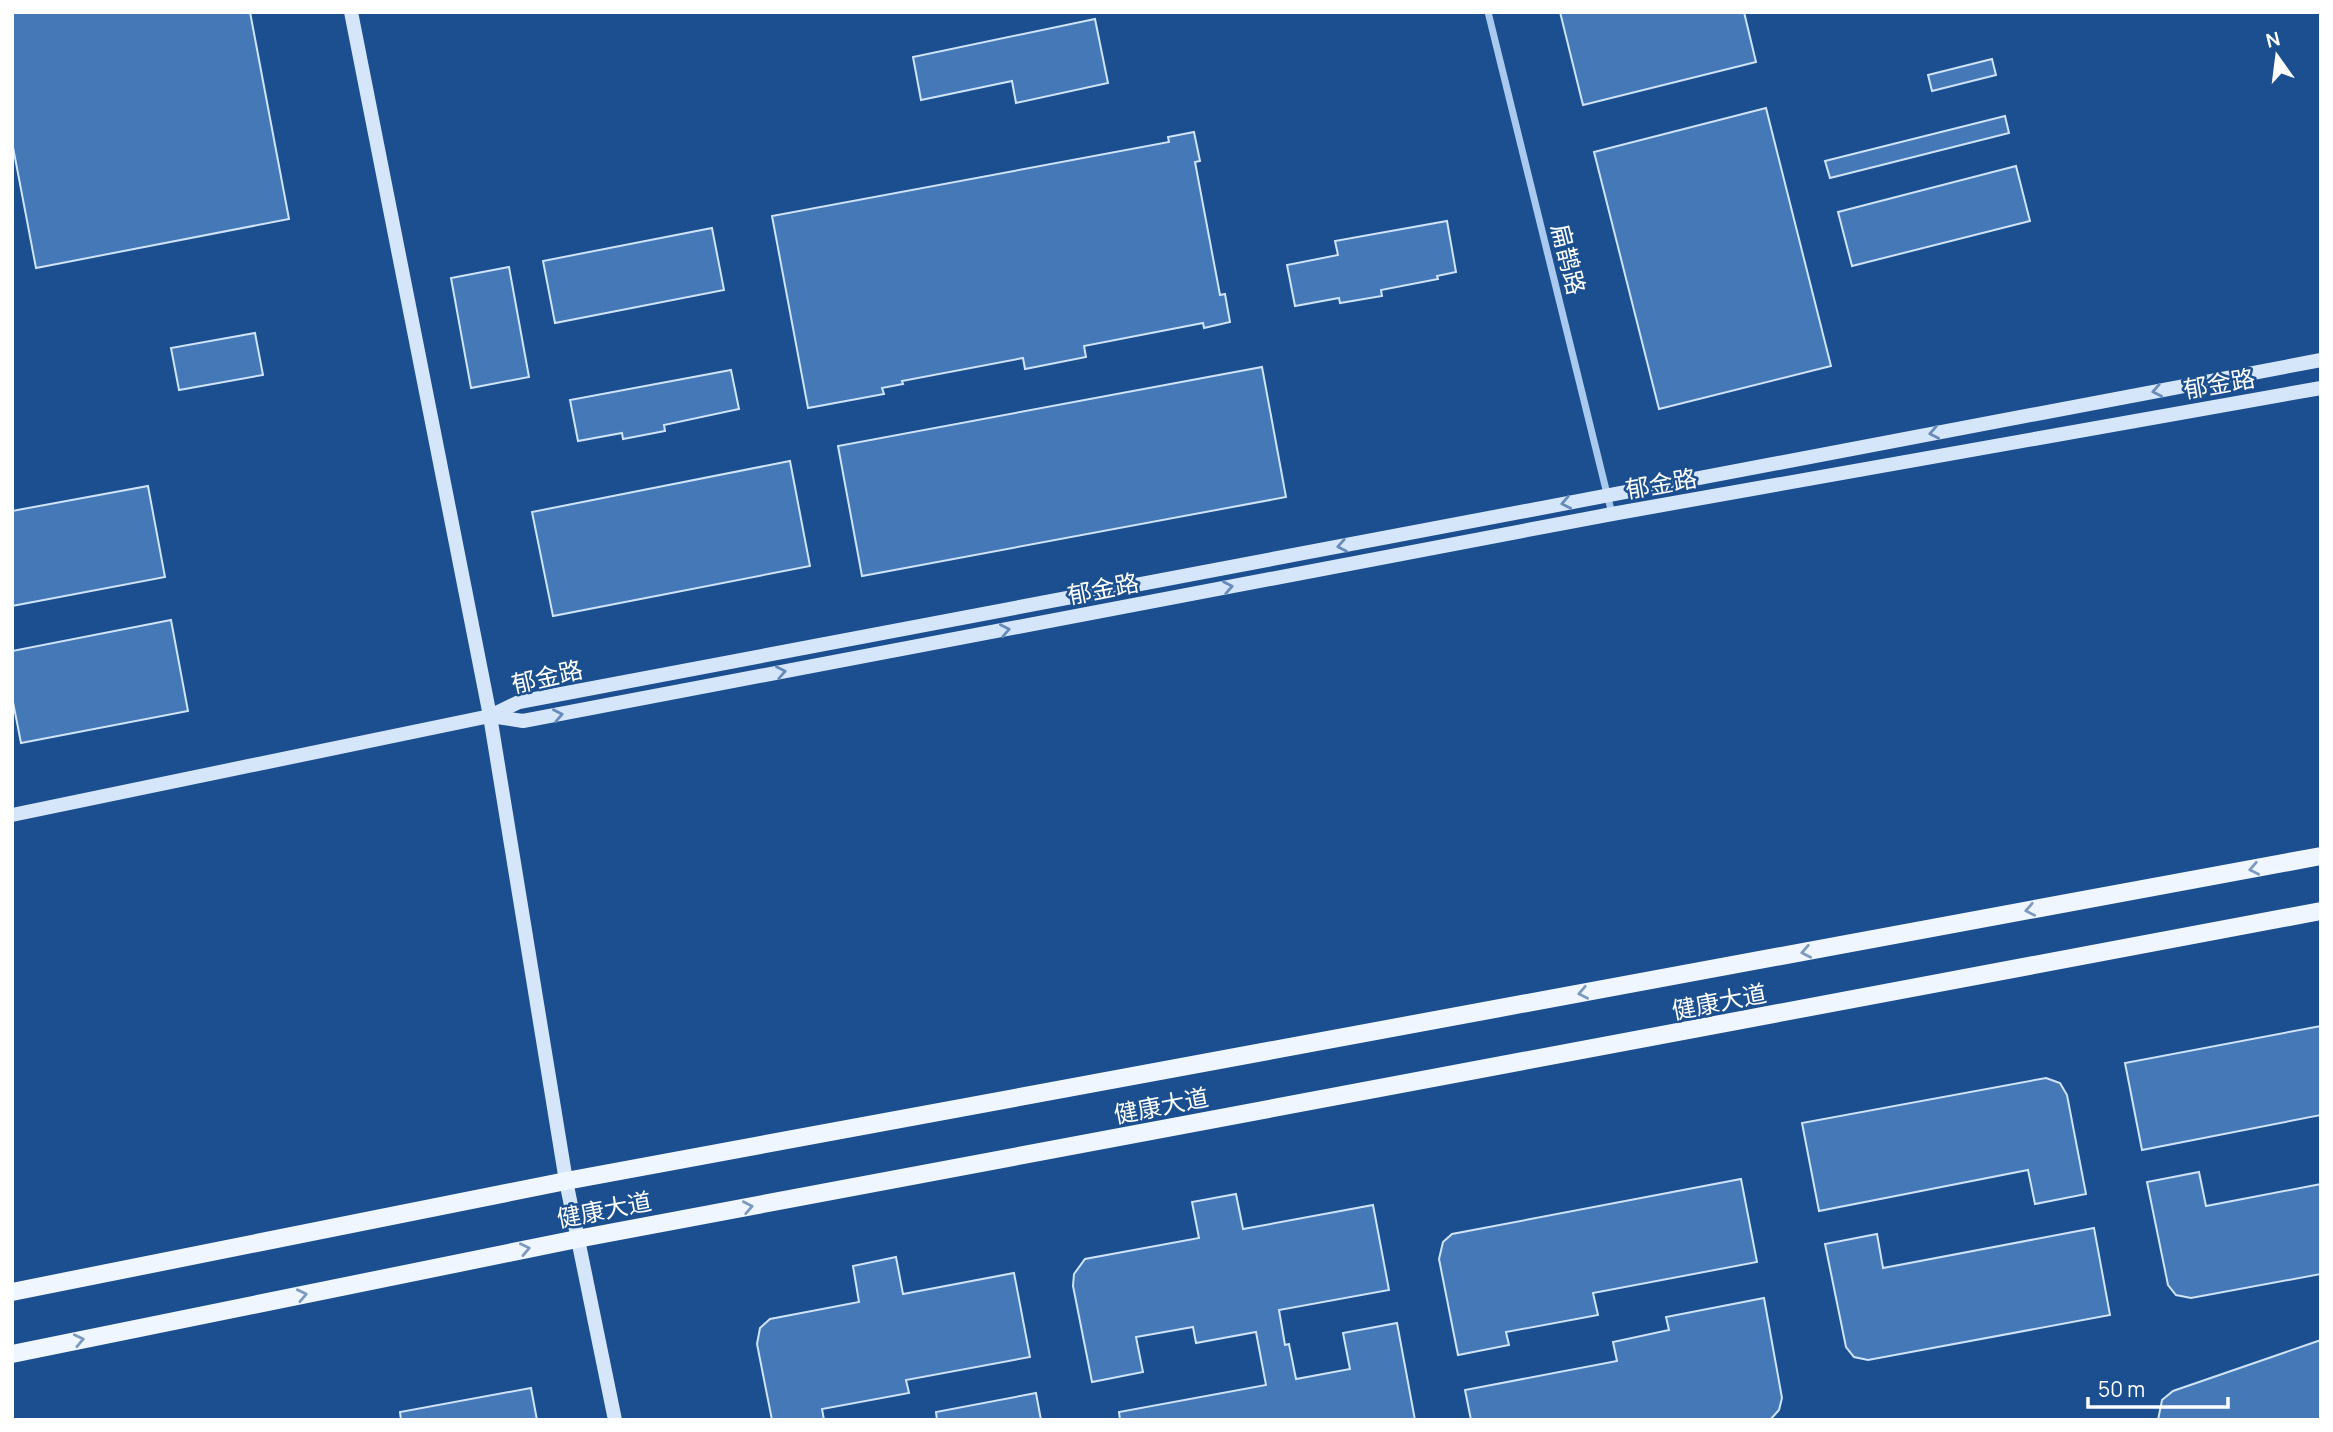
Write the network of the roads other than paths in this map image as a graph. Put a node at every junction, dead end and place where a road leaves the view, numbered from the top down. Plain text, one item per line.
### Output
1 (351, 12) edge
2 (1488, 12) edge
3 (2321, 360) edge
4 (2321, 388) edge
5 (1607, 495) junction
6 (1612, 514) junction
7 (490, 716) junction
8 (12, 815) edge
9 (2321, 856) edge
10 (2321, 911) edge
11 (566, 1181) junction
12 (577, 1239) junction
13 (12, 1293) edge
14 (12, 1354) edge
15 (615, 1420) edge

1 - 7 street
2 - 5 street, 扁鹊路
3 -> 5 street, 郁金路
4 - 6 street, 郁金路
5 - 6 street, 扁鹊路
5 -> 7 street, 郁金路
7 -> 6 street, 郁金路
7 - 8 street
7 - 11 street
9 -> 11 main road, 健康大道
12 -> 10 main road, 健康大道
11 - 12 street
11 - 13 main road, 健康大道
14 -> 12 main road, 健康大道
12 - 15 street

